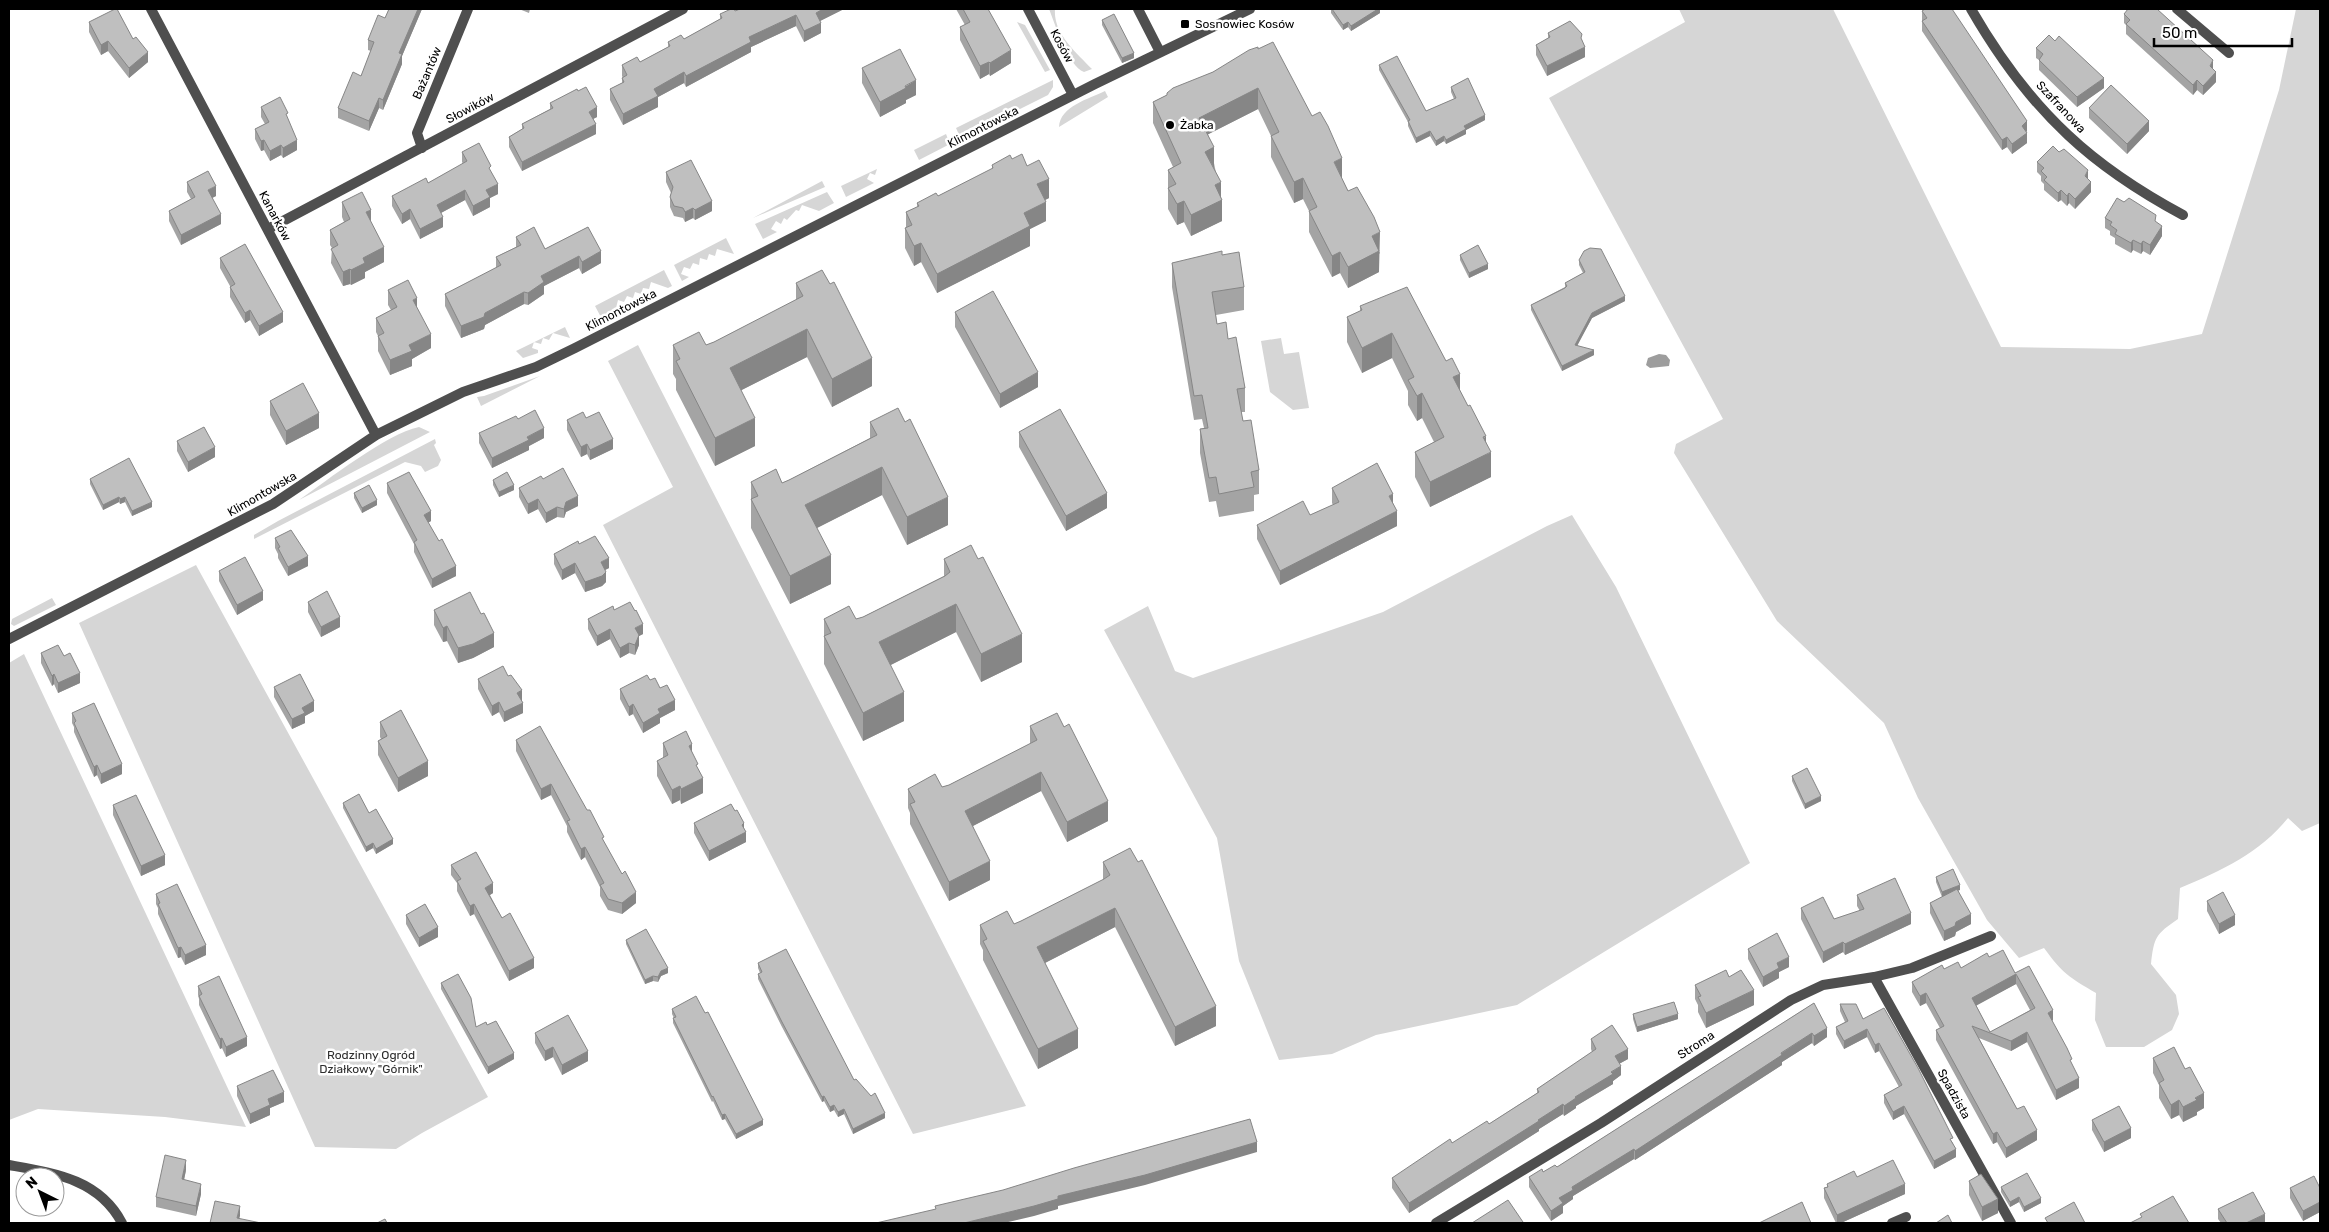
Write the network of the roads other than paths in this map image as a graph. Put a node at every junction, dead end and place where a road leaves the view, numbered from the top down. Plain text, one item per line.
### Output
1 (151, 9) edge
2 (468, 9) edge
3 (683, 9) edge
4 (1028, 9) edge
5 (1138, 9) edge
6 (1250, 9) edge
7 (1970, 9) edge
8 (2178, 9) edge
9 (1160, 52) junction
10 (2229, 53) dead end
11 (1073, 95) junction
12 (422, 148) junction
13 (2183, 215) dead end
14 (268, 228) junction
15 (376, 435) junction
16 (9, 640) edge
17 (1992, 936) dead end
18 (1874, 977) junction
19 (9, 1165) edge
20 (1906, 1217) dead end
21 (122, 1223) edge
22 (1436, 1223) edge
23 (1892, 1223) edge
24 (2011, 1223) edge

1 - 14 street, Kanarków
2 - 12 street, Bażantów
3 - 12 street, Słowików
4 - 11 street, Kosów
5 - 9 street
6 - 9 street, Klimontowska
7 - 13 street, Szafranowa
8 - 10 street
9 - 11 street, Klimontowska
11 - 15 street, Klimontowska
12 - 14 street, Słowików
14 - 15 street, Kanarków
15 - 16 street, Klimontowska
17 - 18 street, Stroma
18 - 22 street, Stroma
18 - 24 street, Spadzista
19 - 21 street
20 - 23 street

